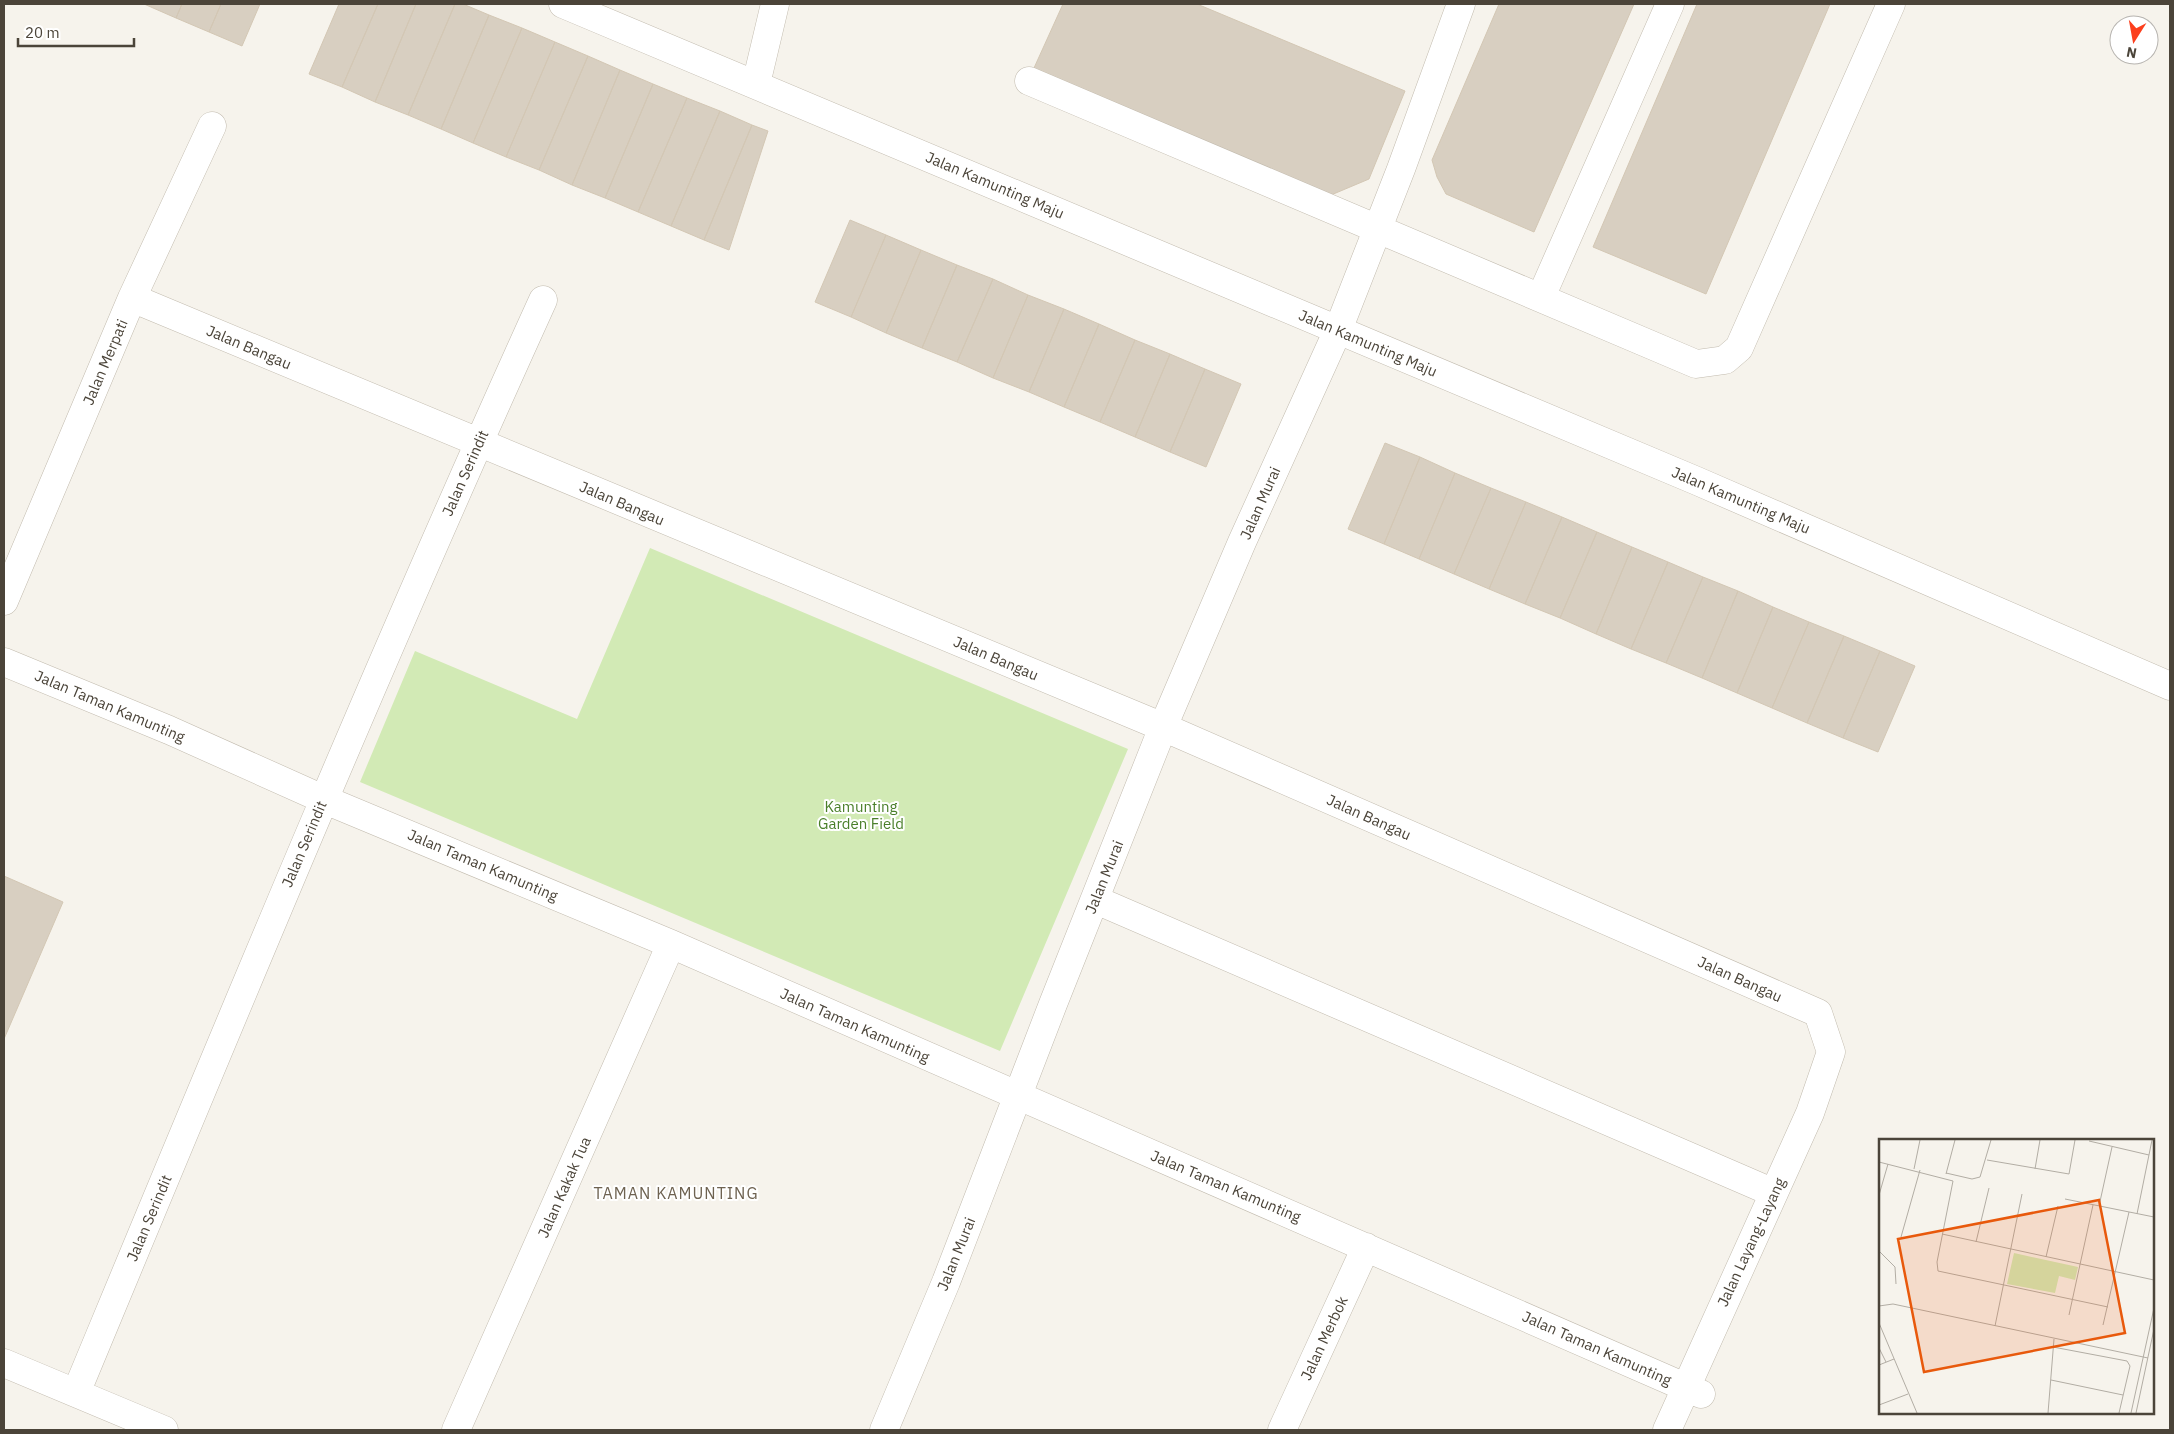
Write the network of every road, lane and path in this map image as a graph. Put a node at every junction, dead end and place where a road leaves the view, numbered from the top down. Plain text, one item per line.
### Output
1 (563, 4) edge
2 (775, 4) edge
3 (1460, 4) edge
4 (1670, 4) edge
5 (1891, 4) edge
6 (1028, 81) dead end
7 (756, 84) junction
8 (212, 126) dead end
9 (1378, 228) junction
10 (1541, 297) junction
11 (132, 298) junction
12 (544, 300) dead end
13 (1338, 330) junction
14 (478, 444) junction
15 (4, 601) edge
16 (4, 662) edge
17 (2170, 686) edge
18 (1163, 727) junction
19 (323, 799) junction
20 (1096, 900) junction
21 (671, 944) junction
22 (1831, 1052) joint
23 (1019, 1096) junction
24 (1774, 1193) junction
25 (1366, 1247) junction
26 (6, 1372) edge
27 (1694, 1391) junction
28 (76, 1393) junction
29 (164, 1430) edge
30 (456, 1430) edge
31 (884, 1430) edge
32 (1282, 1430) edge
33 (1667, 1430) edge

1 - 7 street, Jalan Kamunting Maju
2 - 7 street
3 - 9 street, Jalan Murai
4 - 10 street
5 - 10 street
6 - 9 street
7 - 13 street, Jalan Kamunting Maju
8 - 11 street, Jalan Merpati
9 - 10 street
9 - 13 street, Jalan Murai
11 - 14 street, Jalan Bangau
11 - 15 street, Jalan Merpati
12 - 14 street, Jalan Serindit
13 - 17 street, Jalan Kamunting Maju
13 - 18 street, Jalan Murai
14 - 18 street, Jalan Bangau
14 - 19 street, Jalan Serindit
16 - 19 street, Jalan Taman Kamunting
18 - 20 street, Jalan Murai
18 - 22 street, Jalan Bangau
19 - 21 street, Jalan Taman Kamunting
19 - 28 street, Jalan Serindit
20 - 23 street, Jalan Murai
20 - 24 street
21 - 23 street, Jalan Taman Kamunting
21 - 30 street, Jalan Kakak Tua
22 - 24 street, Jalan Layang-Layang
23 - 25 street, Jalan Taman Kamunting
23 - 31 street, Jalan Murai
24 - 27 street, Jalan Layang-Layang
25 - 27 street, Jalan Taman Kamunting
25 - 32 street, Jalan Merbok
26 - 28 street
27 - 33 street, Jalan Layang-Layang
28 - 29 street

